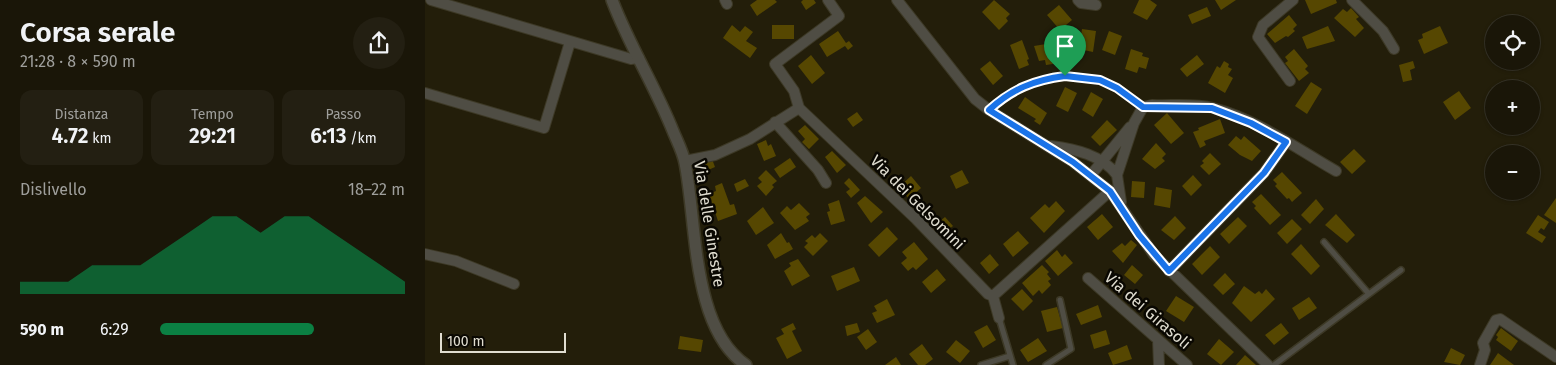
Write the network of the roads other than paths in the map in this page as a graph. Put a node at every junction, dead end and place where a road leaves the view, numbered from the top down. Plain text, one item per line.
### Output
1 (431, 0) edge
2 (612, 0) edge
3 (828, 0) edge
4 (1077, 0) edge
5 (1293, 0) edge
6 (1352, 0) edge
7 (899, 1) edge
8 (1096, 5) dead end
9 (570, 42) junction
10 (1394, 49) dead end
11 (639, 58) junction
12 (1290, 81) dead end
13 (425, 93) edge
14 (1143, 107) junction
15 (799, 108) junction
16 (989, 110) junction
17 (775, 122) junction
18 (1134, 123) junction
19 (1286, 142) junction
20 (1046, 145) junction
21 (1103, 161) junction
22 (685, 162) junction
23 (1336, 170) dead end
24 (1091, 175) junction
25 (1117, 175) junction
26 (826, 183) dead end
27 (1110, 191) junction
28 (1122, 206) junction
29 (1324, 242) dead end
30 (425, 247) edge
31 (425, 254) edge
32 (461, 256) dead end
33 (1401, 270) dead end
34 (1169, 271) junction
35 (1088, 278) dead end
36 (514, 284) dead end
37 (1369, 294) junction
38 (993, 296) junction
39 (1060, 300) dead end
40 (999, 318) joint
41 (1158, 340) junction
42 (1010, 356) junction
43 (1556, 357) edge
44 (746, 365) edge
45 (981, 365) edge
46 (1013, 365) edge
47 (1046, 365) edge
48 (1159, 365) edge
49 (1187, 365) edge
50 (1268, 365) edge
51 (1274, 365) edge
52 (1480, 365) edge

1 - 9 street
2 - 11 street, Via delle Ginestre
3 - 15 street
4 - 8 street
5 - 12 street
6 - 10 street
7 - 16 street
9 - 11 street
9 - 13 street
11 - 22 street, Via delle Ginestre
14 - 16 lane
14 - 18 street
14 - 19 street
15 - 17 street
15 - 38 street, Via dei Gelsomini
16 - 20 street
17 - 22 street
17 - 26 street
18 - 21 street
18 - 25 street
19 - 23 street
19 - 34 street
20 - 21 street
20 - 24 street
21 - 24 street
21 - 25 street
22 - 44 street, Via delle Ginestre
24 - 27 street
25 - 28 street
27 - 28 street
27 - 38 street
28 - 34 street
29 - 37 lane
30 - 32 street
31 - 36 street
33 - 37 lane
34 - 50 street
35 - 41 street, Via dei Girasoli
37 - 51 lane
38 - 40 street
39 - 47 lane
40 - 42 lane
41 - 48 street
41 - 49 street, Via dei Girasoli
42 - 45 lane
42 - 46 lane
43 - 52 street

